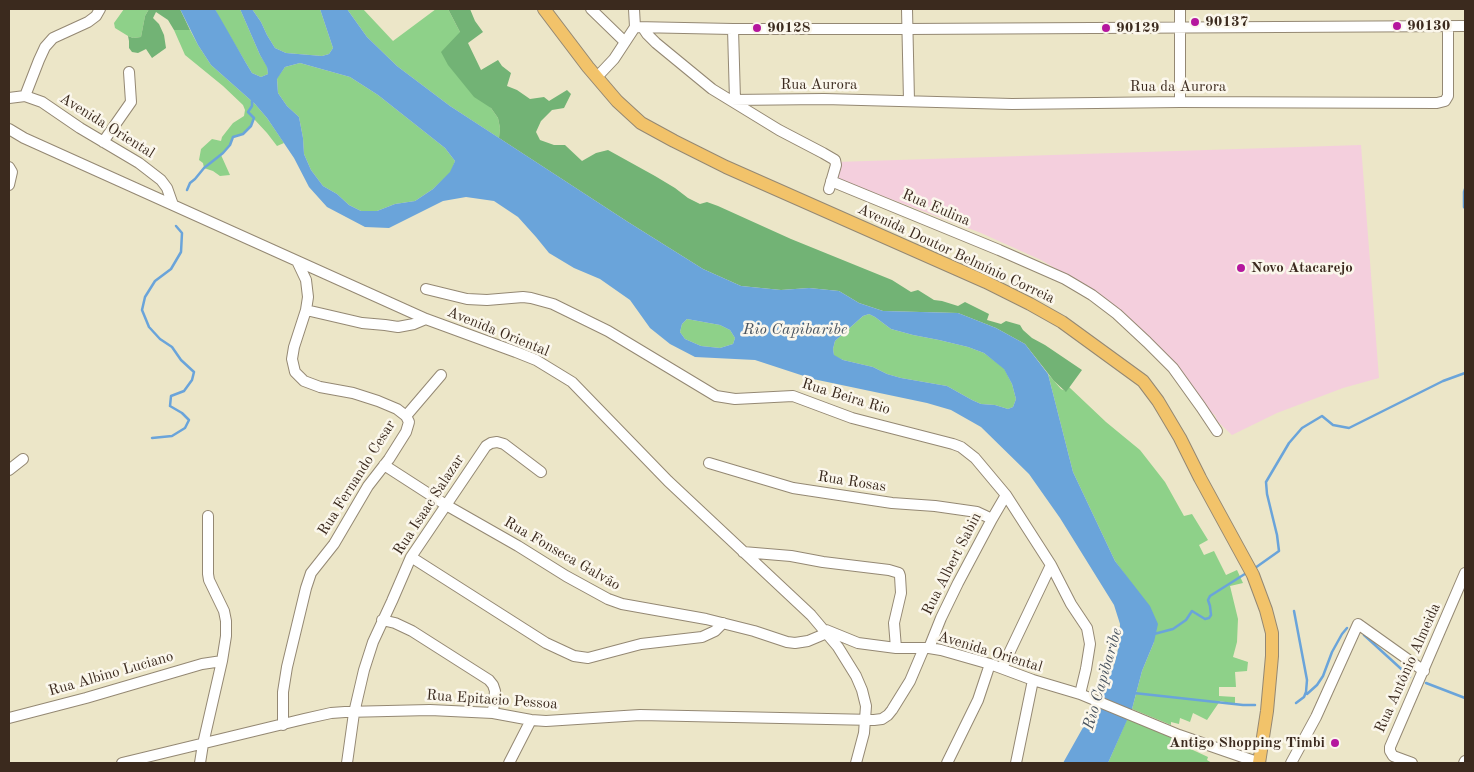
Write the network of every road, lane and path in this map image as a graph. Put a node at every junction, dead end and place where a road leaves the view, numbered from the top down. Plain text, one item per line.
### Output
1 (100, 9) edge
2 (544, 9) edge
3 (591, 9) edge
4 (634, 9) edge
5 (907, 9) edge
6 (1180, 9) edge
7 (1180, 26) junction
8 (1448, 26) junction
9 (1465, 26) edge
10 (639, 27) junction
11 (907, 28) junction
12 (733, 29) junction
13 (625, 42) junction
14 (129, 72) dead end
15 (597, 77) junction
16 (25, 96) junction
17 (9, 98) edge
18 (732, 100) junction
19 (909, 101) junction
20 (1180, 102) junction
21 (9, 129) edge
22 (103, 142) junction
23 (9, 167) edge
24 (9, 185) edge
25 (173, 205) junction
26 (296, 261) junction
27 (426, 289) dead end
28 (306, 310) junction
29 (426, 319) junction
30 (442, 375) dead end
31 (406, 416) junction
32 (1216, 431) dead end
33 (23, 460) dead end
34 (709, 463) dead end
35 (384, 465) junction
36 (9, 470) edge
37 (541, 472) dead end
38 (1006, 495) junction
39 (446, 505) junction
40 (208, 516) dead end
41 (992, 519) junction
42 (743, 552) junction
43 (411, 557) junction
44 (1051, 565) junction
45 (1465, 573) edge
46 (382, 620) junction
47 (722, 623) junction
48 (825, 631) junction
49 (858, 643) junction
50 (896, 648) junction
51 (927, 648) junction
52 (847, 660) junction
53 (222, 661) junction
54 (990, 664) junction
55 (1002, 668) junction
56 (1424, 671) junction
57 (1034, 680) junction
58 (1080, 694) junction
59 (354, 713) junction
60 (493, 713) junction
61 (9, 718) edge
62 (531, 720) junction
63 (866, 720) junction
64 (283, 725) junction
65 (203, 744) junction
66 (122, 763) edge
67 (200, 763) edge
68 (347, 763) edge
69 (509, 763) edge
70 (856, 763) edge
71 (947, 763) edge
72 (1016, 763) edge
73 (1259, 763) edge
74 (1291, 763) edge
75 (1412, 763) edge

1 - 16 street
2 - 15 main road, Avenida Doutor Belmínio Correia
3 - 13 street
4 - 10 street
5 - 11 street
6 - 7 street
7 - 8 street
7 - 11 street
7 - 20 street
8 - 9 street
8 - 20 street, Rua da Aurora
10 - 12 street
10 - 13 street
10 - 18 street, Rua Eulina
11 - 12 street
11 - 19 street
12 - 18 street
13 - 15 street
14 - 22 street
15 - 73 main road, Avenida Doutor Belmínio Correia
16 - 17 street
16 - 22 street, Avenida Oriental
18 - 19 street, Rua Aurora
18 - 32 street, Rua Eulina
19 - 20 street, Rua da Aurora
21 - 25 street, Avenida Oriental
22 - 25 street, Avenida Oriental
23 - 24 street
25 - 26 street, Avenida Oriental
26 - 28 street, Rua Fernando Cesar
26 - 29 street, Avenida Oriental
27 - 38 street, Rua Beira Rio
28 - 29 street
28 - 31 street, Rua Fernando Cesar
29 - 42 street, Avenida Oriental
30 - 31 street
31 - 35 street, Rua Fernando Cesar
33 - 36 street
34 - 41 street, Rua Rosas
35 - 39 street, Rua Fonseca Galvão
35 - 64 street, Rua Fernando Cesar
37 - 39 street, Rua Isaac Salazar
38 - 41 street, Rua Albert Sabin
38 - 44 street, Rua Beira Rio
39 - 43 street, Rua Isaac Salazar
39 - 47 street, Rua Fonseca Galvão
40 - 53 street
41 - 51 street, Rua Albert Sabin
42 - 48 street, Avenida Oriental
42 - 50 street
43 - 46 street, Rua Isaac Salazar
43 - 47 street
44 - 55 street
44 - 58 street, Rua Beira Rio
45 - 56 street, Rua Antônio Almeida
46 - 59 street, Rua Isaac Salazar
46 - 60 street
47 - 48 street, Rua Fonseca Galvão
48 - 49 street, Avenida Oriental
48 - 52 street
49 - 50 street, Avenida Oriental
49 - 52 street
50 - 51 street, Avenida Oriental
51 - 54 street, Avenida Oriental
51 - 63 street, Rua Albert Sabin
52 - 63 street
53 - 61 street, Rua Albino Luciano
53 - 65 street
54 - 55 street, Avenida Oriental
54 - 71 street
55 - 57 street, Avenida Oriental
56 - 74 street
56 - 75 street, Rua Antônio Almeida
57 - 58 street, Avenida Oriental
57 - 72 street
58 - 73 street, Avenida Oriental
59 - 60 street, Rua Epitacio Pessoa
59 - 64 street, Rua Epitacio Pessoa
59 - 68 street, Rua Isaac Salazar
60 - 62 street, Rua Epitacio Pessoa
62 - 63 street, Rua Epitacio Pessoa
62 - 69 street
63 - 70 street
64 - 65 street, Rua Epitacio Pessoa
65 - 66 street, Rua Epitacio Pessoa
65 - 67 street

